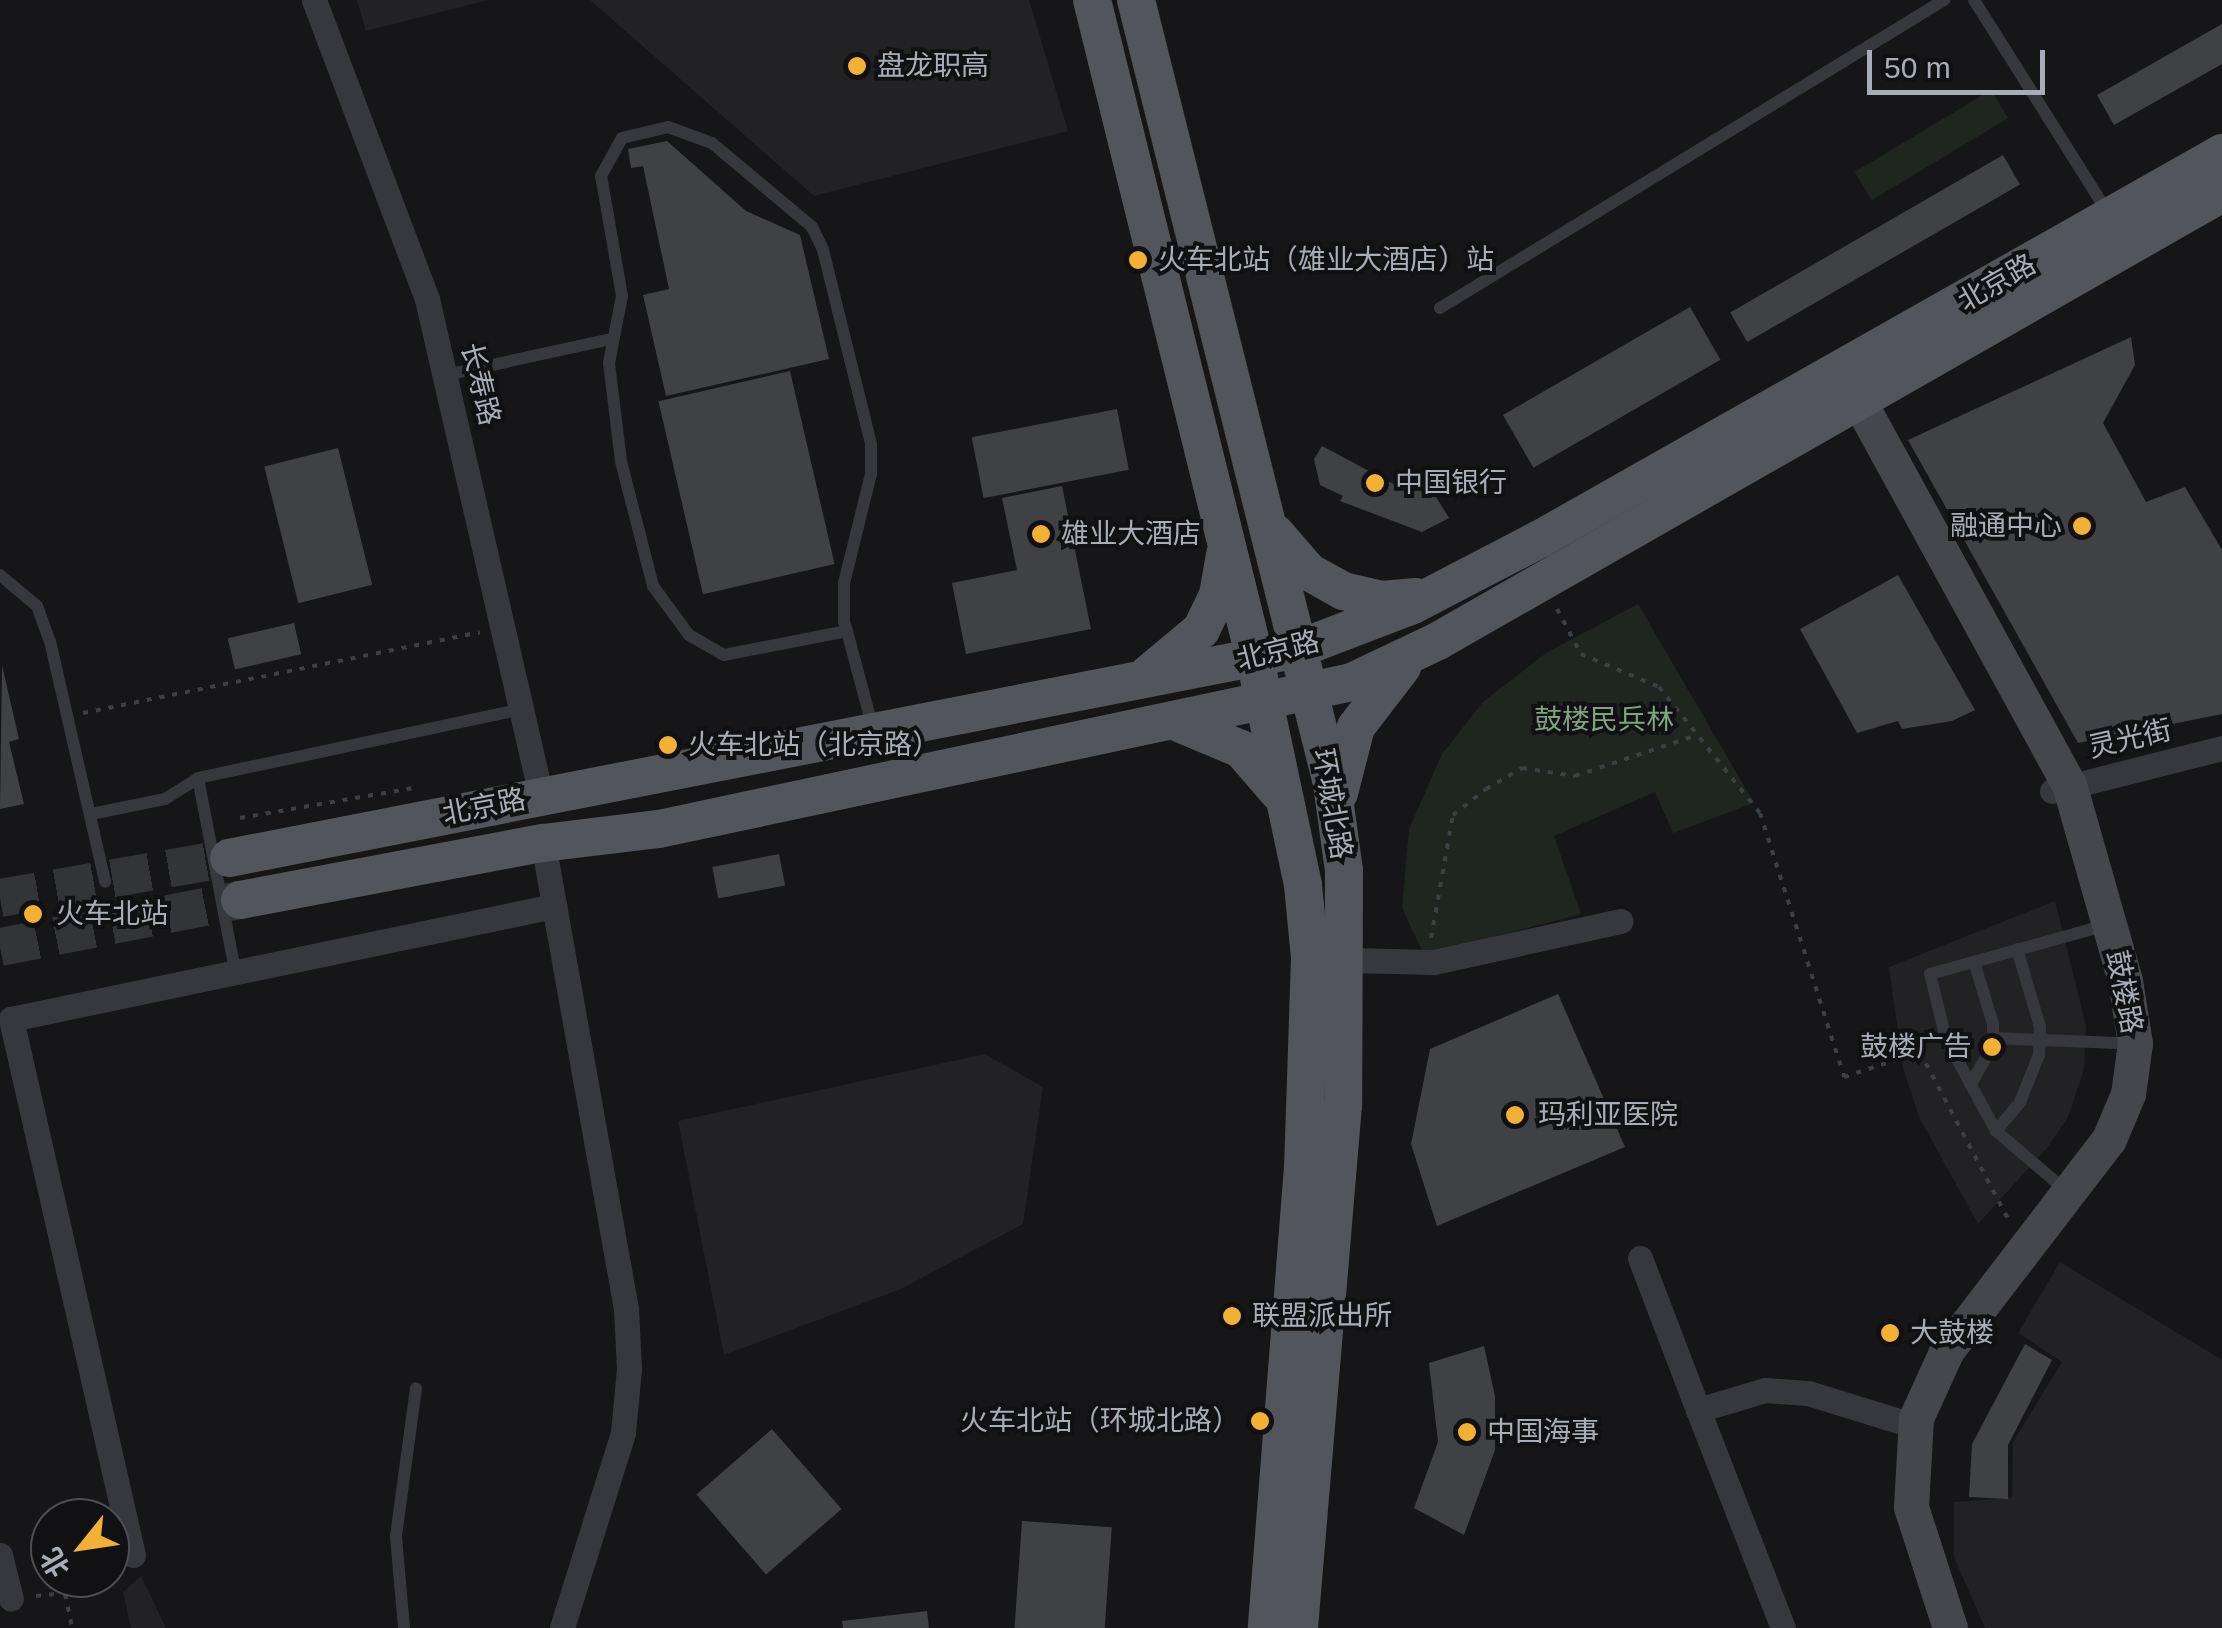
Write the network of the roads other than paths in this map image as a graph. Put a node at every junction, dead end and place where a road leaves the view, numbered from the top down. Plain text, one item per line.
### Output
1 (314, 0) edge
2 (1092, 0) edge
3 (1136, 0) edge
4 (1944, 0) edge
5 (1974, 0) edge
6 (2222, 153) edge
7 (2222, 194) edge
8 (2120, 232) junction
9 (1440, 308) dead end
10 (611, 339) junction
11 (446, 375) junction
12 (1853, 407) junction
13 (1266, 512) junction
14 (1224, 537) junction
15 (0, 575) edge
16 (1442, 590) junction
17 (847, 631) junction
18 (1438, 642) junction
19 (1298, 649) junction
20 (1255, 659) junction
21 (1138, 679) junction
22 (1310, 694) junction
23 (1264, 706) junction
24 (523, 709) junction
25 (1163, 722) junction
26 (874, 732) junction
27 (2222, 748) edge
28 (198, 778) junction
29 (2060, 788) junction
30 (541, 796) junction
31 (1287, 808) junction
32 (91, 814) junction
33 (1338, 830) junction
34 (543, 843) junction
35 (229, 858) tunnel mouth
36 (105, 882) dead end
37 (240, 900) tunnel mouth
38 (554, 906) junction
39 (1621, 921) dead end
40 (2092, 929) junction
41 (2017, 950) junction
42 (1348, 960) junction
43 (1974, 962) junction
44 (235, 970) junction
45 (1993, 1038) junction
46 (2040, 1040) junction
47 (2117, 1043) junction
48 (1970, 1084) junction
49 (1996, 1131) junction
50 (2056, 1182) junction
51 (1640, 1258) dead end
52 (416, 1388) dead end
53 (1698, 1410) junction
54 (1900, 1421) junction
55 (0, 1556) edge
56 (133, 1556) dead end
57 (6, 1600) edge
58 (404, 1628) edge
59 (562, 1628) edge
60 (1267, 1628) edge
61 (1299, 1628) edge
62 (1783, 1628) edge
63 (1930, 1628) edge
64 (1950, 1628) edge

1 - 11 street, 长寿路
2 - 14 main road, 环城北路
3 - 13 main road, 环城北路
4 - 9 lane
5 - 8 lane
6 - 8 main road, 北京路
7 - 8 main road, 北京路
8 - 12 main road, 北京路
8 - 16 main road, 北京路
10 - 11 lane
10 - 17 lane
10 - 17 lane
11 - 24 street, 长寿路
12 - 18 main road, 北京路
12 - 29 main road, 鼓楼路
13 - 16 main road
13 - 19 main road, 环城北路
14 - 20 main road, 环城北路
14 - 21 main road
15 - 32 lane
16 - 19 main road, 北京路
17 - 26 lane
18 - 22 main road, 北京路
18 - 33 main road
19 - 20 main road, 北京路
19 - 22 main road, 环城北路
20 - 21 main road, 北京路
20 - 23 main road, 环城北路
21 - 26 main road, 北京路
22 - 23 main road, 北京路
22 - 33 main road, 环城北路
23 - 25 main road, 北京路
23 - 31 main road, 环城北路
24 - 28 lane
24 - 30 street, 长寿路
25 - 31 main road
25 - 34 main road, 北京路
26 - 30 main road, 北京路
27 - 29 street, 灵光街
28 - 32 lane
28 - 44 lane
29 - 40 main road, 鼓楼路
29 - 64 main road, 鼓楼路
30 - 35 main road, 北京路
31 - 60 main road, 环城北路
32 - 36 lane
33 - 42 main road, 环城北路
34 - 37 main road, 北京路
34 - 38 street
38 - 44 street
38 - 59 street
39 - 42 street
40 - 41 lane
40 - 47 main road, 鼓楼路
41 - 43 lane
41 - 46 lane
42 - 61 main road, 环城北路
43 - 45 lane
43 - 48 lane
44 - 56 street
45 - 46 lane
45 - 48 lane
46 - 47 lane
46 - 49 lane
47 - 50 main road, 鼓楼路
48 - 49 lane
49 - 50 lane
50 - 54 main road, 鼓楼路
51 - 53 street
52 - 58 lane
53 - 54 street
53 - 62 street
54 - 63 main road, 鼓楼路
55 - 57 street

